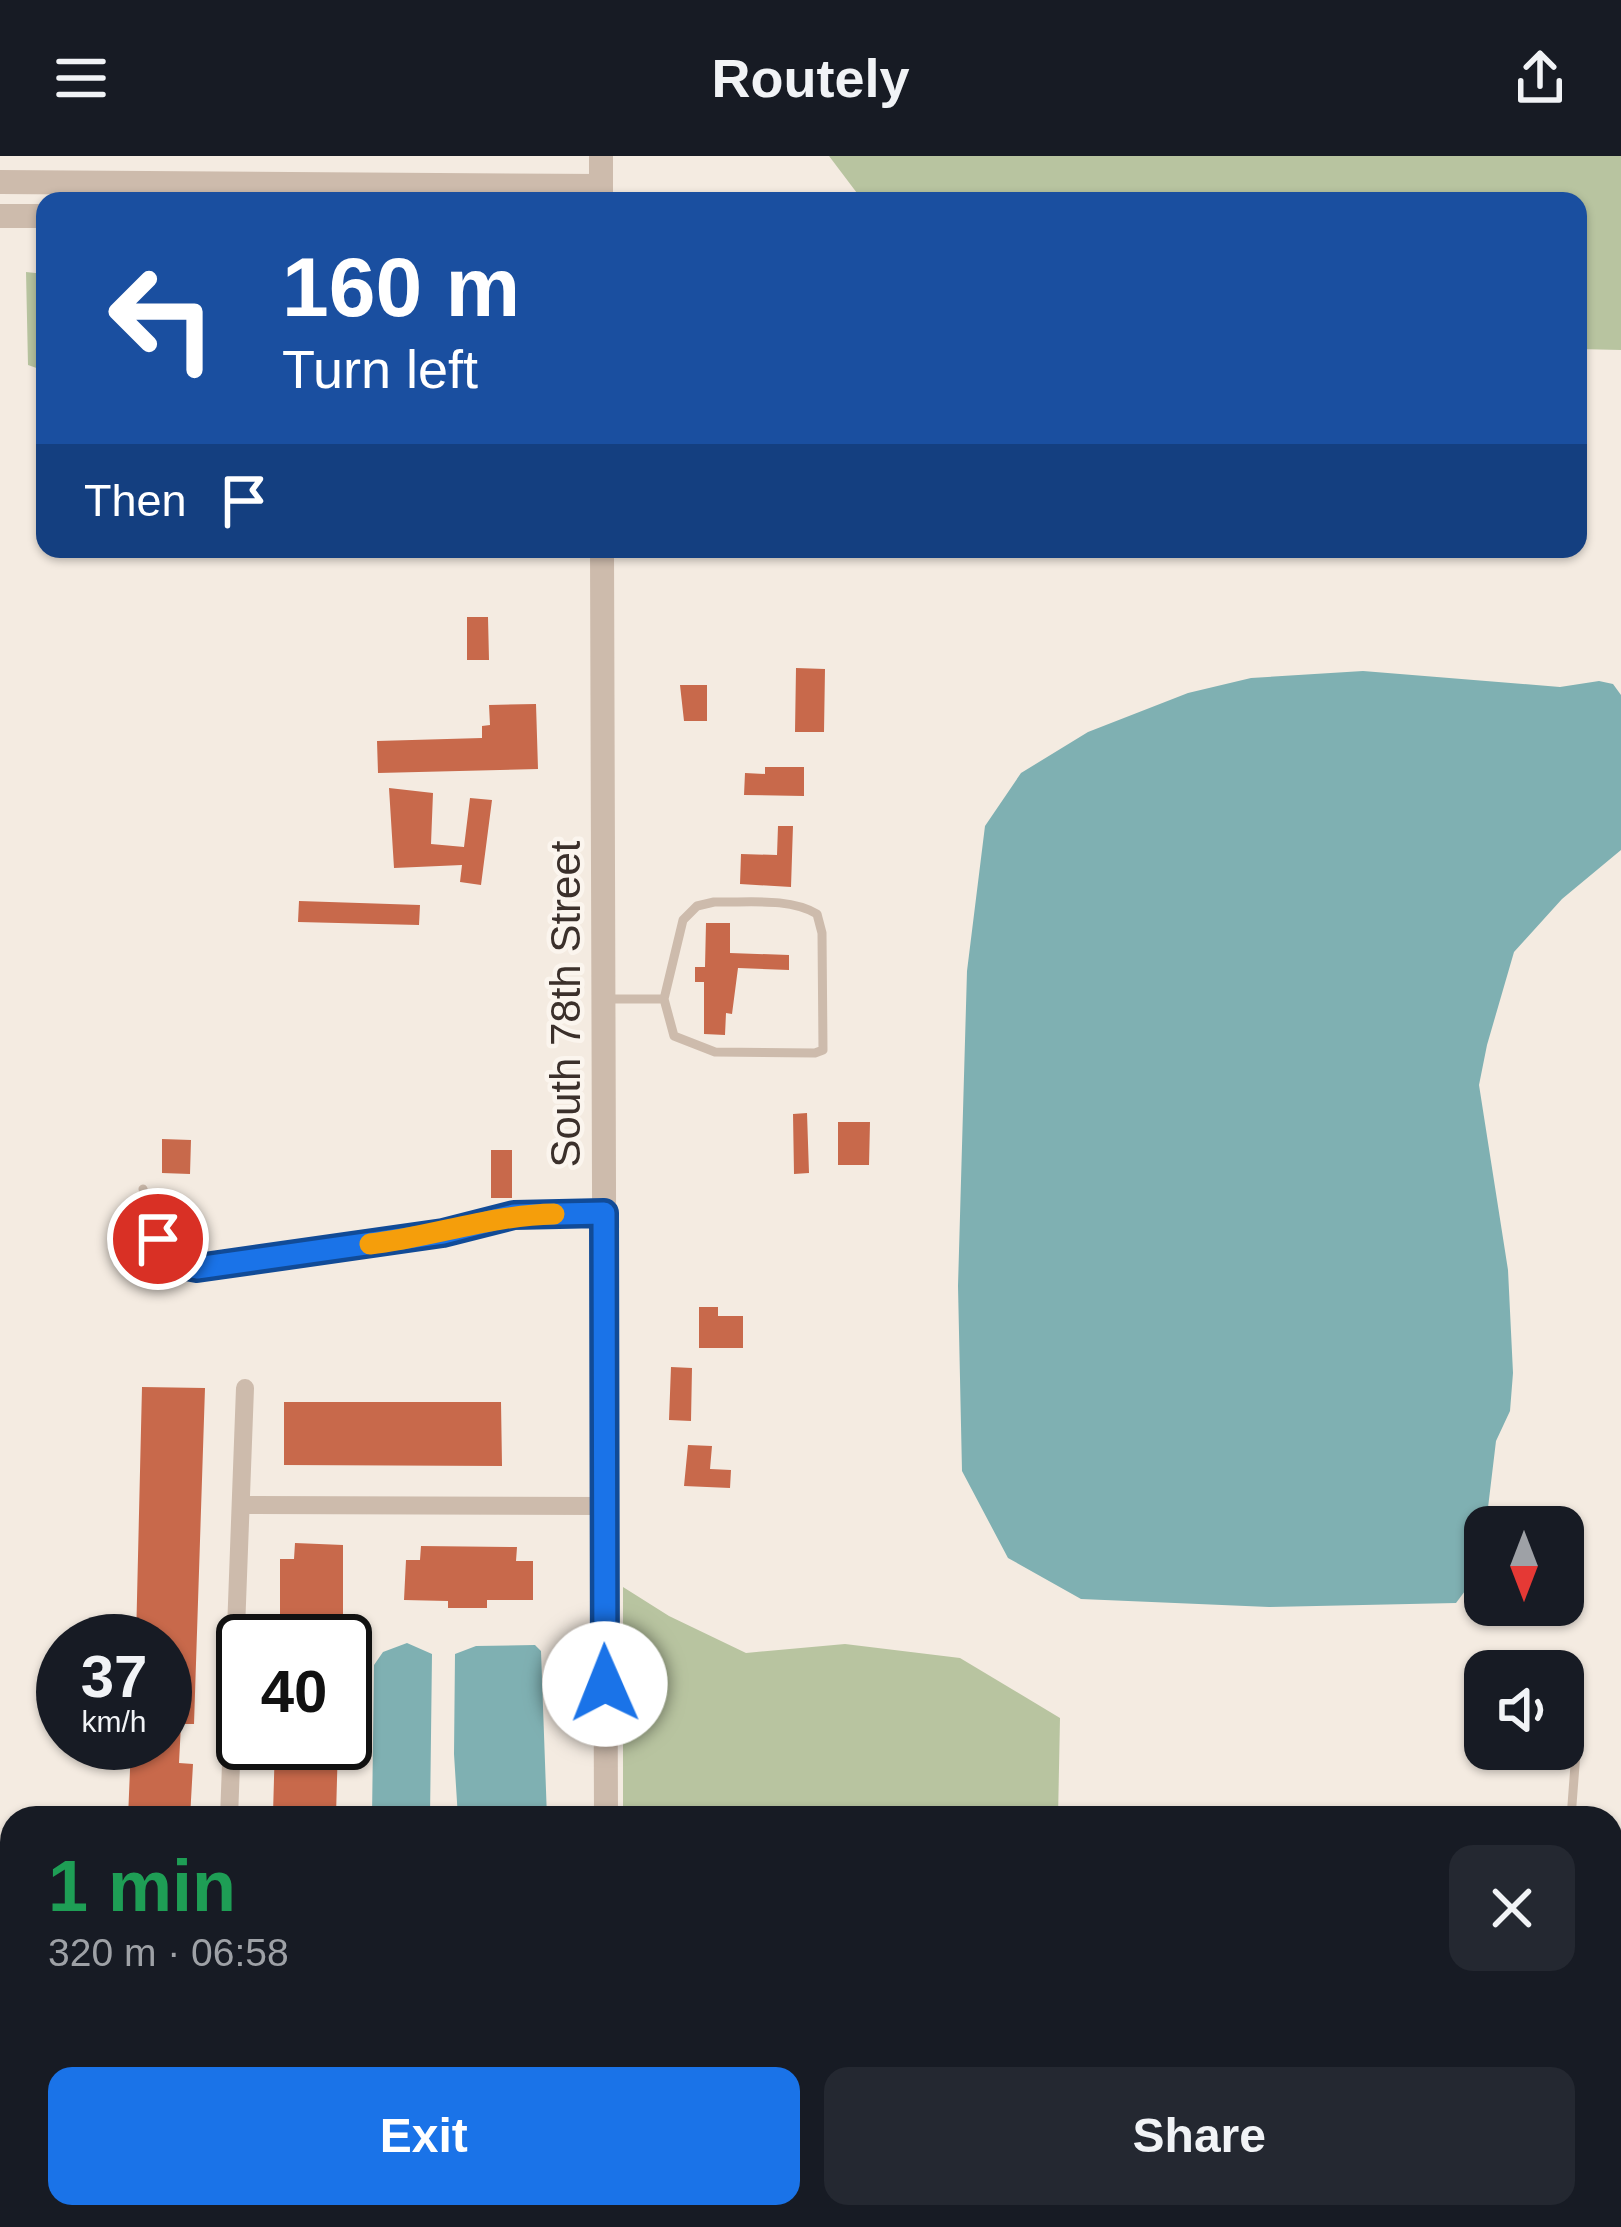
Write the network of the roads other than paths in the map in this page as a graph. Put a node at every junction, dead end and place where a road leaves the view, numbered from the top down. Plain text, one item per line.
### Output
1 (601, 156) edge
2 (0, 182) edge
3 (546, 192) edge
4 (601, 192) edge
5 (0, 216) edge
6 (36, 216) edge
7 (602, 558) edge
8 (604, 999) junction
9 (664, 999) junction
10 (142, 1189) dead end
11 (604, 1213) junction
12 (245, 1388) dead end
13 (241, 1505) junction
14 (603, 1506) junction
15 (1575, 1770) edge
16 (229, 1806) edge
17 (607, 1806) edge
18 (1572, 1806) edge

1 - 4 street
2 - 3 street
5 - 6 street
7 - 8 street, South 78th Street
8 - 9 lane
8 - 11 street, South 78th Street
9 - 9 lane
10 - 11 lane
11 - 14 street, South 78th Street
12 - 13 street
13 - 14 street
13 - 16 street
14 - 17 street, South 78th Street
15 - 18 lane

